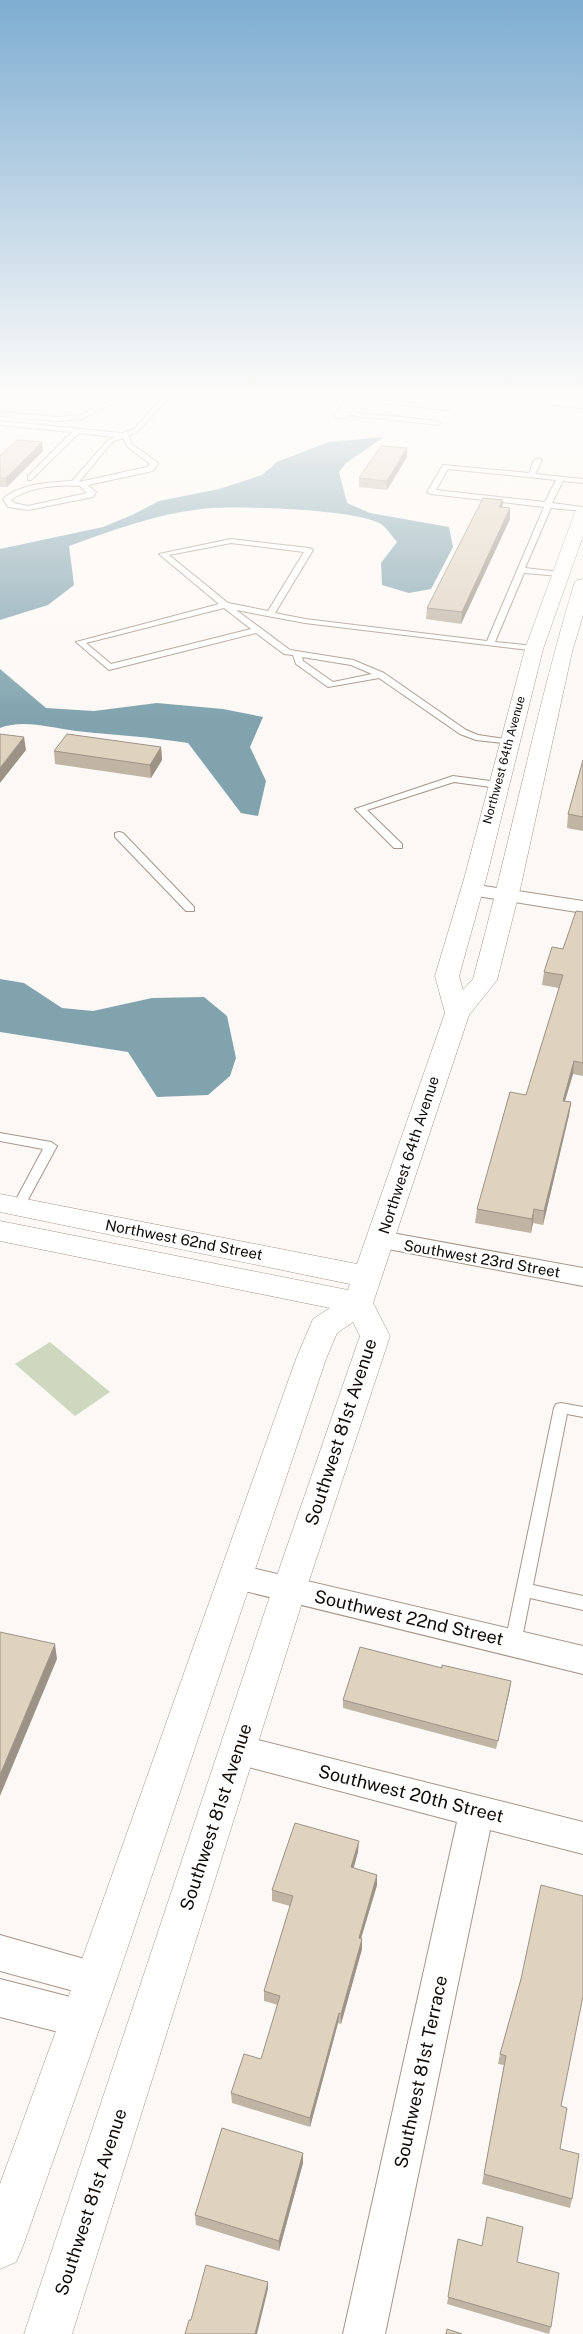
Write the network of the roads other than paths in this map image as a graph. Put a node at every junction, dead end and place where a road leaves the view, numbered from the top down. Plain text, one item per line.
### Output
1 (8, 501) edge
2 (62, 501) edge
3 (506, 501) edge
4 (550, 501) edge
5 (548, 506) junction
6 (583, 511) edge
7 (520, 570) junction
8 (560, 574) junction
9 (583, 584) edge
10 (224, 605) junction
11 (270, 614) junction
12 (258, 630) junction
13 (490, 643) junction
14 (534, 649) junction
15 (563, 652) junction
16 (296, 653) junction
17 (381, 675) junction
18 (509, 742) junction
19 (539, 754) junction
20 (498, 785) junction
21 (119, 835) dead end
22 (398, 846) dead end
23 (473, 884) junction
24 (508, 890) junction
25 (583, 895) edge
26 (583, 907) edge
27 (190, 909) dead end
28 (456, 1012) junction
29 (0, 1137) edge
30 (9, 1205) edge
31 (85, 1220) junction
32 (0, 1231) edge
33 (39, 1239) junction
34 (380, 1240) junction
35 (583, 1277) edge
36 (363, 1290) junction
37 (583, 1412) edge
38 (236, 1577) junction
39 (289, 1590) junction
40 (524, 1590) junction
41 (583, 1603) edge
42 (513, 1643) junction
43 (583, 1660) edge
44 (238, 1750) junction
45 (477, 1811) junction
46 (583, 1838) edge
47 (0, 1952) edge
48 (96, 1979) junction
49 (0, 1998) edge
50 (82, 2019) junction
51 (0, 2246) edge
52 (48, 2334) edge
53 (364, 2334) edge

1 - 2 lane
3 - 5 lane
4 - 5 lane
5 - 6 lane
5 - 7 lane
6 - 8 street, Northwest 64th Avenue
7 - 8 lane
7 - 13 lane
8 - 14 street, Northwest 64th Avenue
9 - 15 street, Northwest 64th Avenue
10 - 11 lane
10 - 11 lane
10 - 12 lane
10 - 12 lane
11 - 13 lane
12 - 16 lane
13 - 14 lane
14 - 15 street
14 - 18 street, Northwest 64th Avenue
15 - 19 street, Northwest 64th Avenue
16 - 17 lane
16 - 17 lane
17 - 18 lane
18 - 19 street
18 - 20 street, Northwest 64th Avenue
19 - 24 street, Northwest 64th Avenue
20 - 22 lane
20 - 23 street, Northwest 64th Avenue
21 - 27 lane
23 - 24 street
23 - 28 street, Northwest 64th Avenue
24 - 25 street
24 - 26 street
24 - 28 street, Northwest 64th Avenue
28 - 34 street, Northwest 64th Avenue
29 - 30 lane
30 - 31 street, Northwest 62nd Street
31 - 33 street
31 - 36 street, Northwest 62nd Street
32 - 33 street, Northwest 62nd Street
33 - 36 street, Northwest 62nd Street
34 - 35 street, Southwest 23rd Street
34 - 36 street
36 - 38 street
36 - 39 street, Southwest 81st Avenue
37 - 40 lane
38 - 39 street, Southwest 22nd Street
38 - 48 street
39 - 42 street, Southwest 22nd Street
39 - 44 street, Southwest 81st Avenue
40 - 41 lane
40 - 42 lane
42 - 43 street, Southwest 22nd Street
44 - 45 street, Southwest 20th Street
44 - 52 street, Southwest 81st Avenue
45 - 46 street, Southwest 20th Street
45 - 53 street, Southwest 81st Terrace
47 - 48 street
48 - 50 street
49 - 50 street
50 - 51 street

